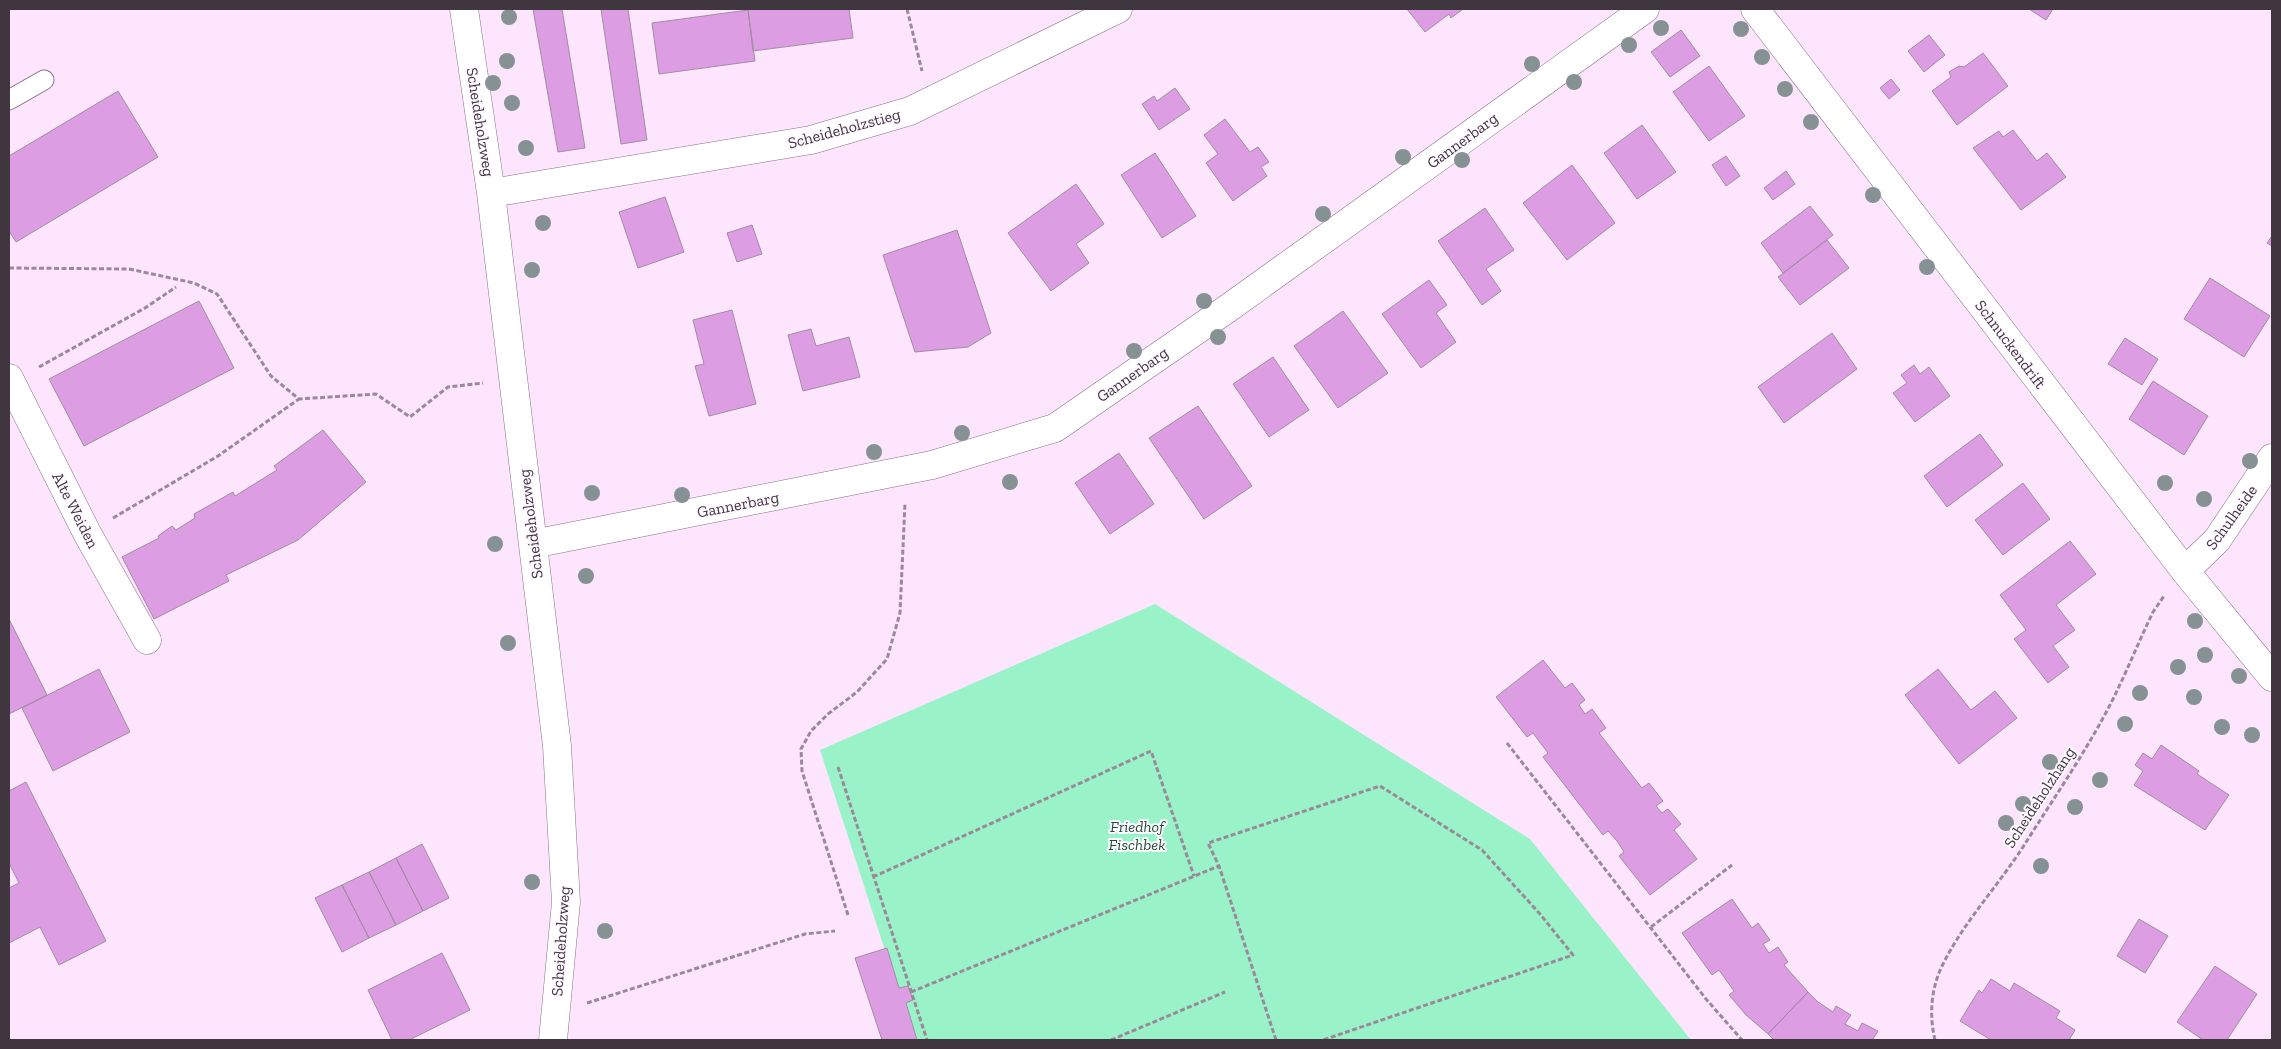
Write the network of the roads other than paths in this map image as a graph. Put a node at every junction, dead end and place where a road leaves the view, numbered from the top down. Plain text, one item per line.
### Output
1 (464, 9) edge
2 (1118, 9) edge
3 (1645, 9) edge
4 (1755, 9) edge
5 (44, 80) dead end
6 (9, 100) edge
7 (491, 193) junction
8 (10, 380) edge
9 (2272, 458) edge
10 (532, 544) junction
11 (2185, 571) junction
12 (147, 640) dead end
13 (2272, 677) edge
14 (553, 1040) edge

1 - 7 street, Scheideholzweg
2 - 7 street, Scheideholzstieg
3 - 10 street, Gannerbarg
4 - 11 street, Schnuckendrift
5 - 6 lane
7 - 10 street, Scheideholzweg
8 - 12 street, Alte Weiden
9 - 11 street, Schulheide
10 - 14 street, Scheideholzweg
11 - 13 street, Schnuckendrift

